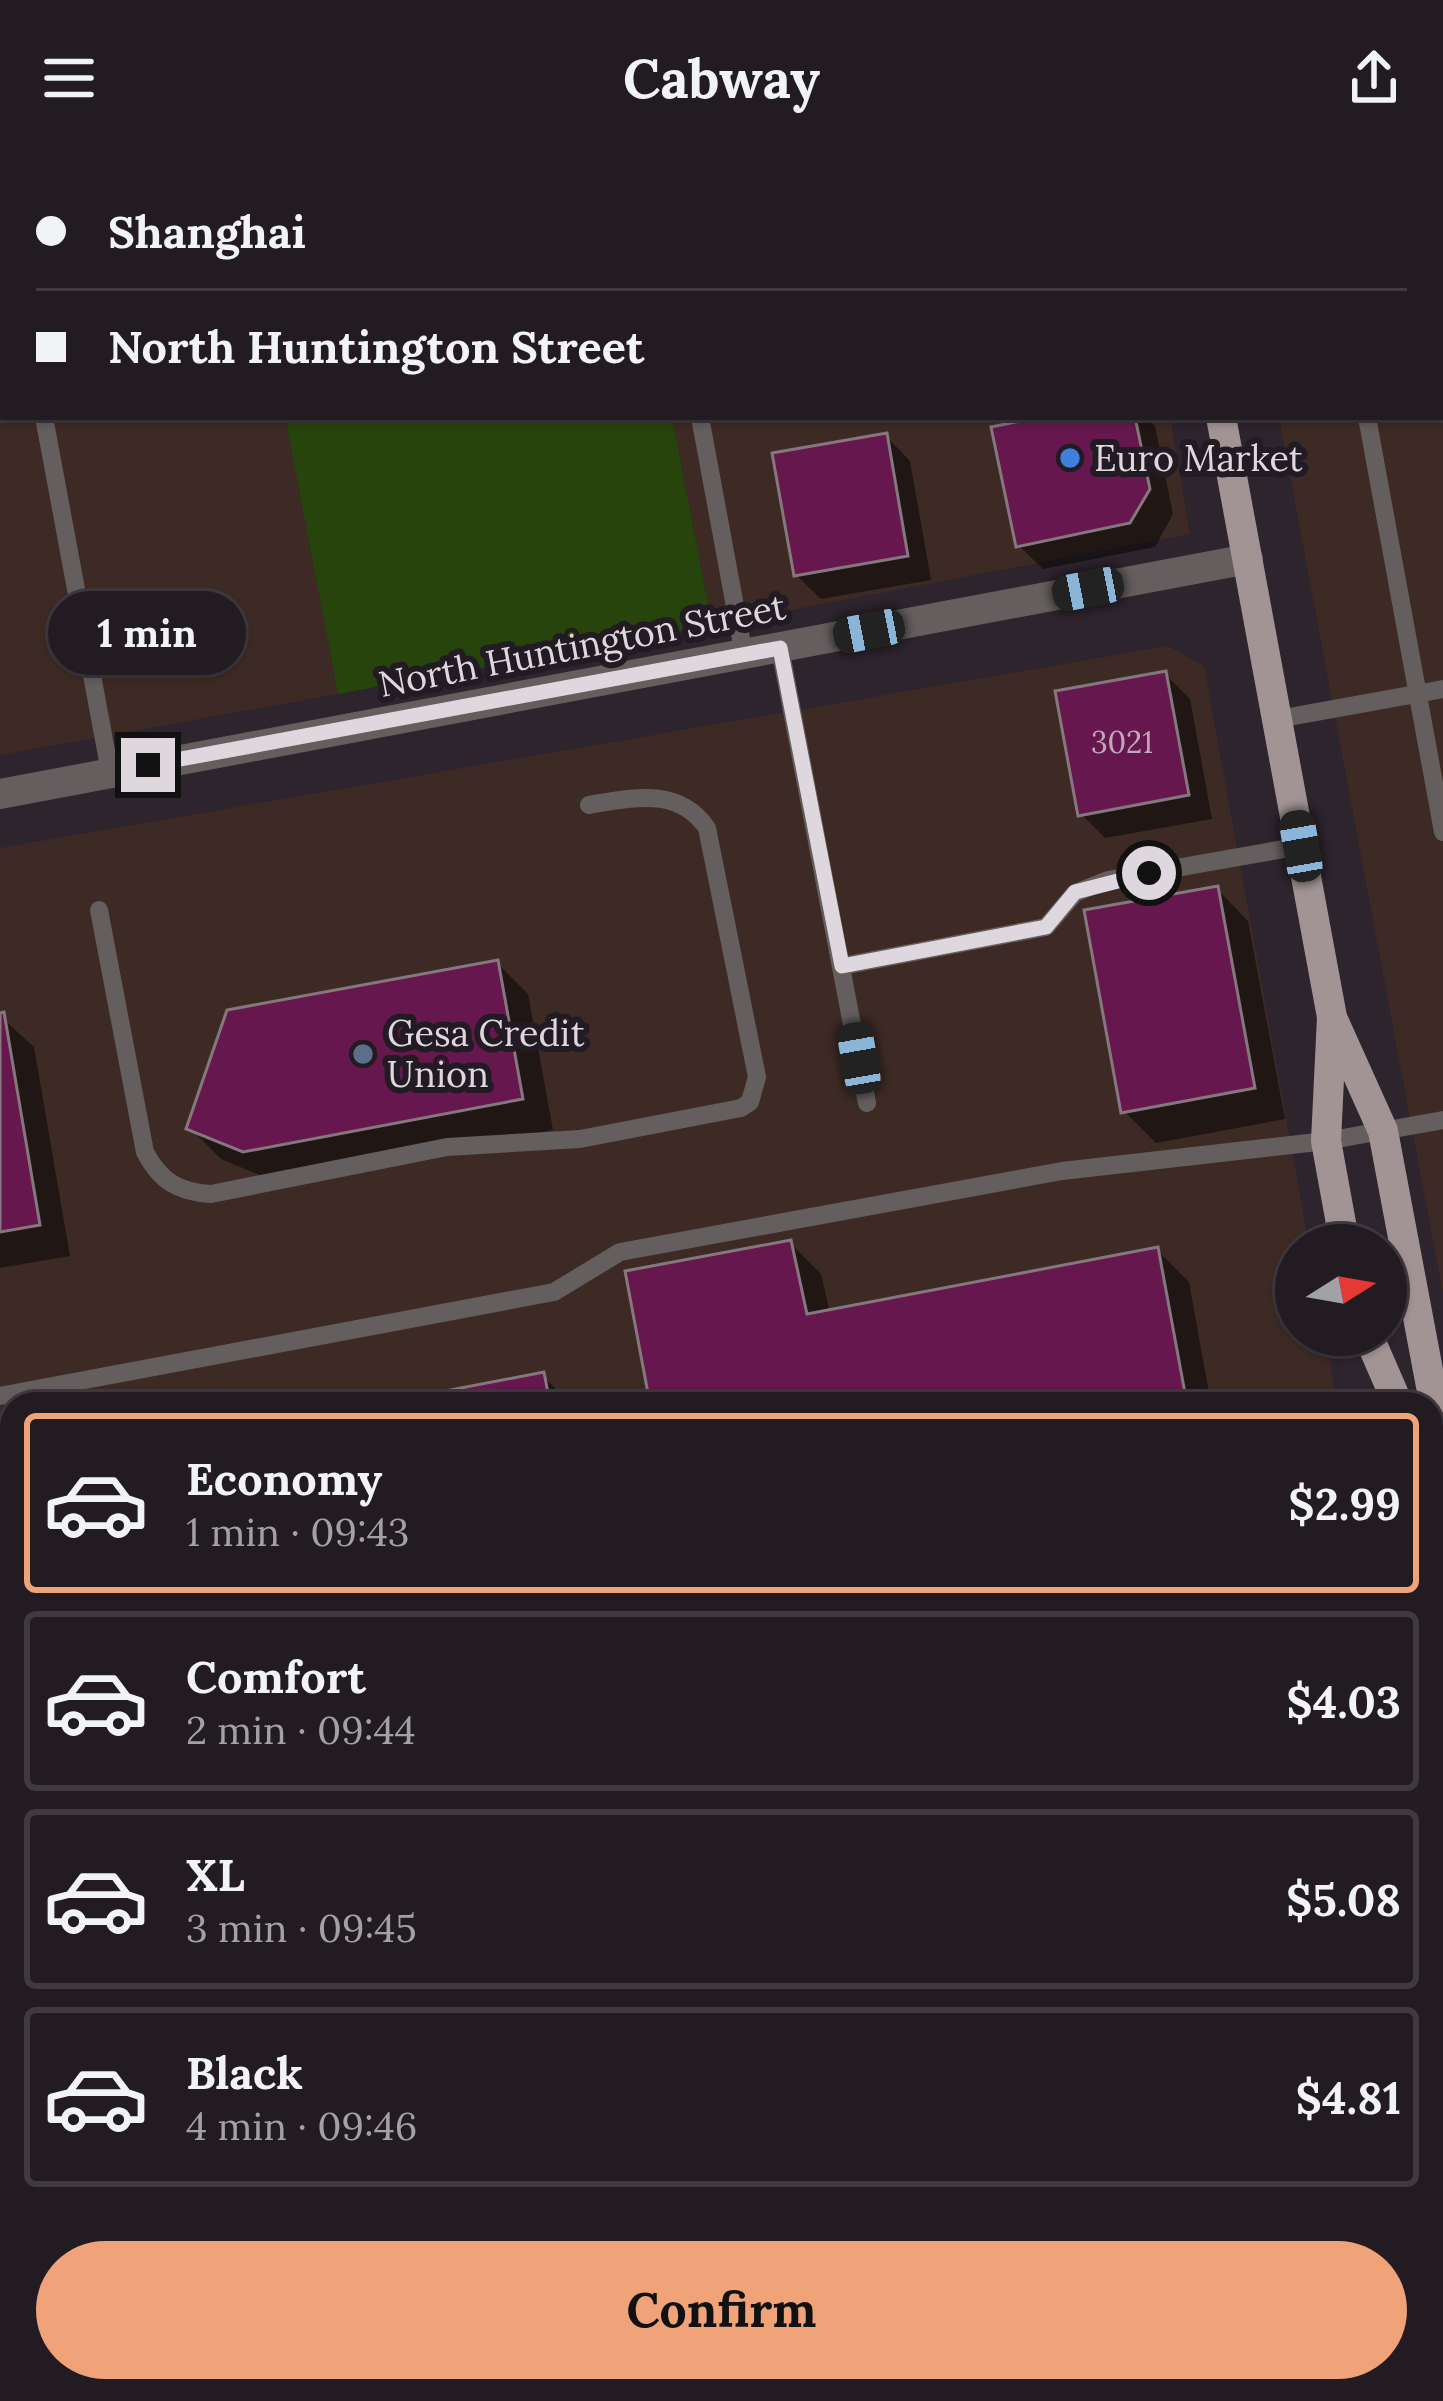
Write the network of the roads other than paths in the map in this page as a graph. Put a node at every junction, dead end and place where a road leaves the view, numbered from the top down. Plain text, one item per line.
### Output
1 (45, 420) edge
2 (701, 420) edge
3 (1222, 420) edge
4 (1368, 420) edge
5 (1248, 559) junction
6 (780, 648) junction
7 (744, 655) junction
8 (1443, 689) edge
9 (1418, 694) junction
10 (1278, 719) junction
11 (110, 772) junction
12 (0, 794) edge
13 (589, 805) dead end
14 (1443, 832) edge
15 (1301, 846) junction
16 (99, 910) dead end
17 (842, 966) junction
18 (1332, 1017) junction
19 (867, 1103) dead end
20 (1443, 1120) edge
21 (1383, 1131) junction
22 (1326, 1141) junction
23 (1341, 1224) edge
24 (1368, 1356) edge
25 (1375, 1356) edge
26 (21, 1392) edge
27 (1372, 1392) edge
28 (1391, 1392) edge
29 (1432, 1392) edge

1 - 11 lane
2 - 7 lane
3 - 5 main road
4 - 9 lane
5 - 6 street, North Huntington Street
5 - 10 main road
6 - 7 street, North Huntington Street
6 - 17 lane
7 - 11 street, North Huntington Street
8 - 9 lane
9 - 10 lane
9 - 14 lane
10 - 15 main road
11 - 12 street, North Huntington Street
13 - 16 lane
15 - 17 lane
15 - 18 main road
17 - 19 lane
18 - 21 main road
18 - 22 main road
20 - 21 lane
21 - 22 lane
21 - 29 main road
22 - 23 main road
22 - 26 lane
24 - 27 main road
25 - 28 main road

